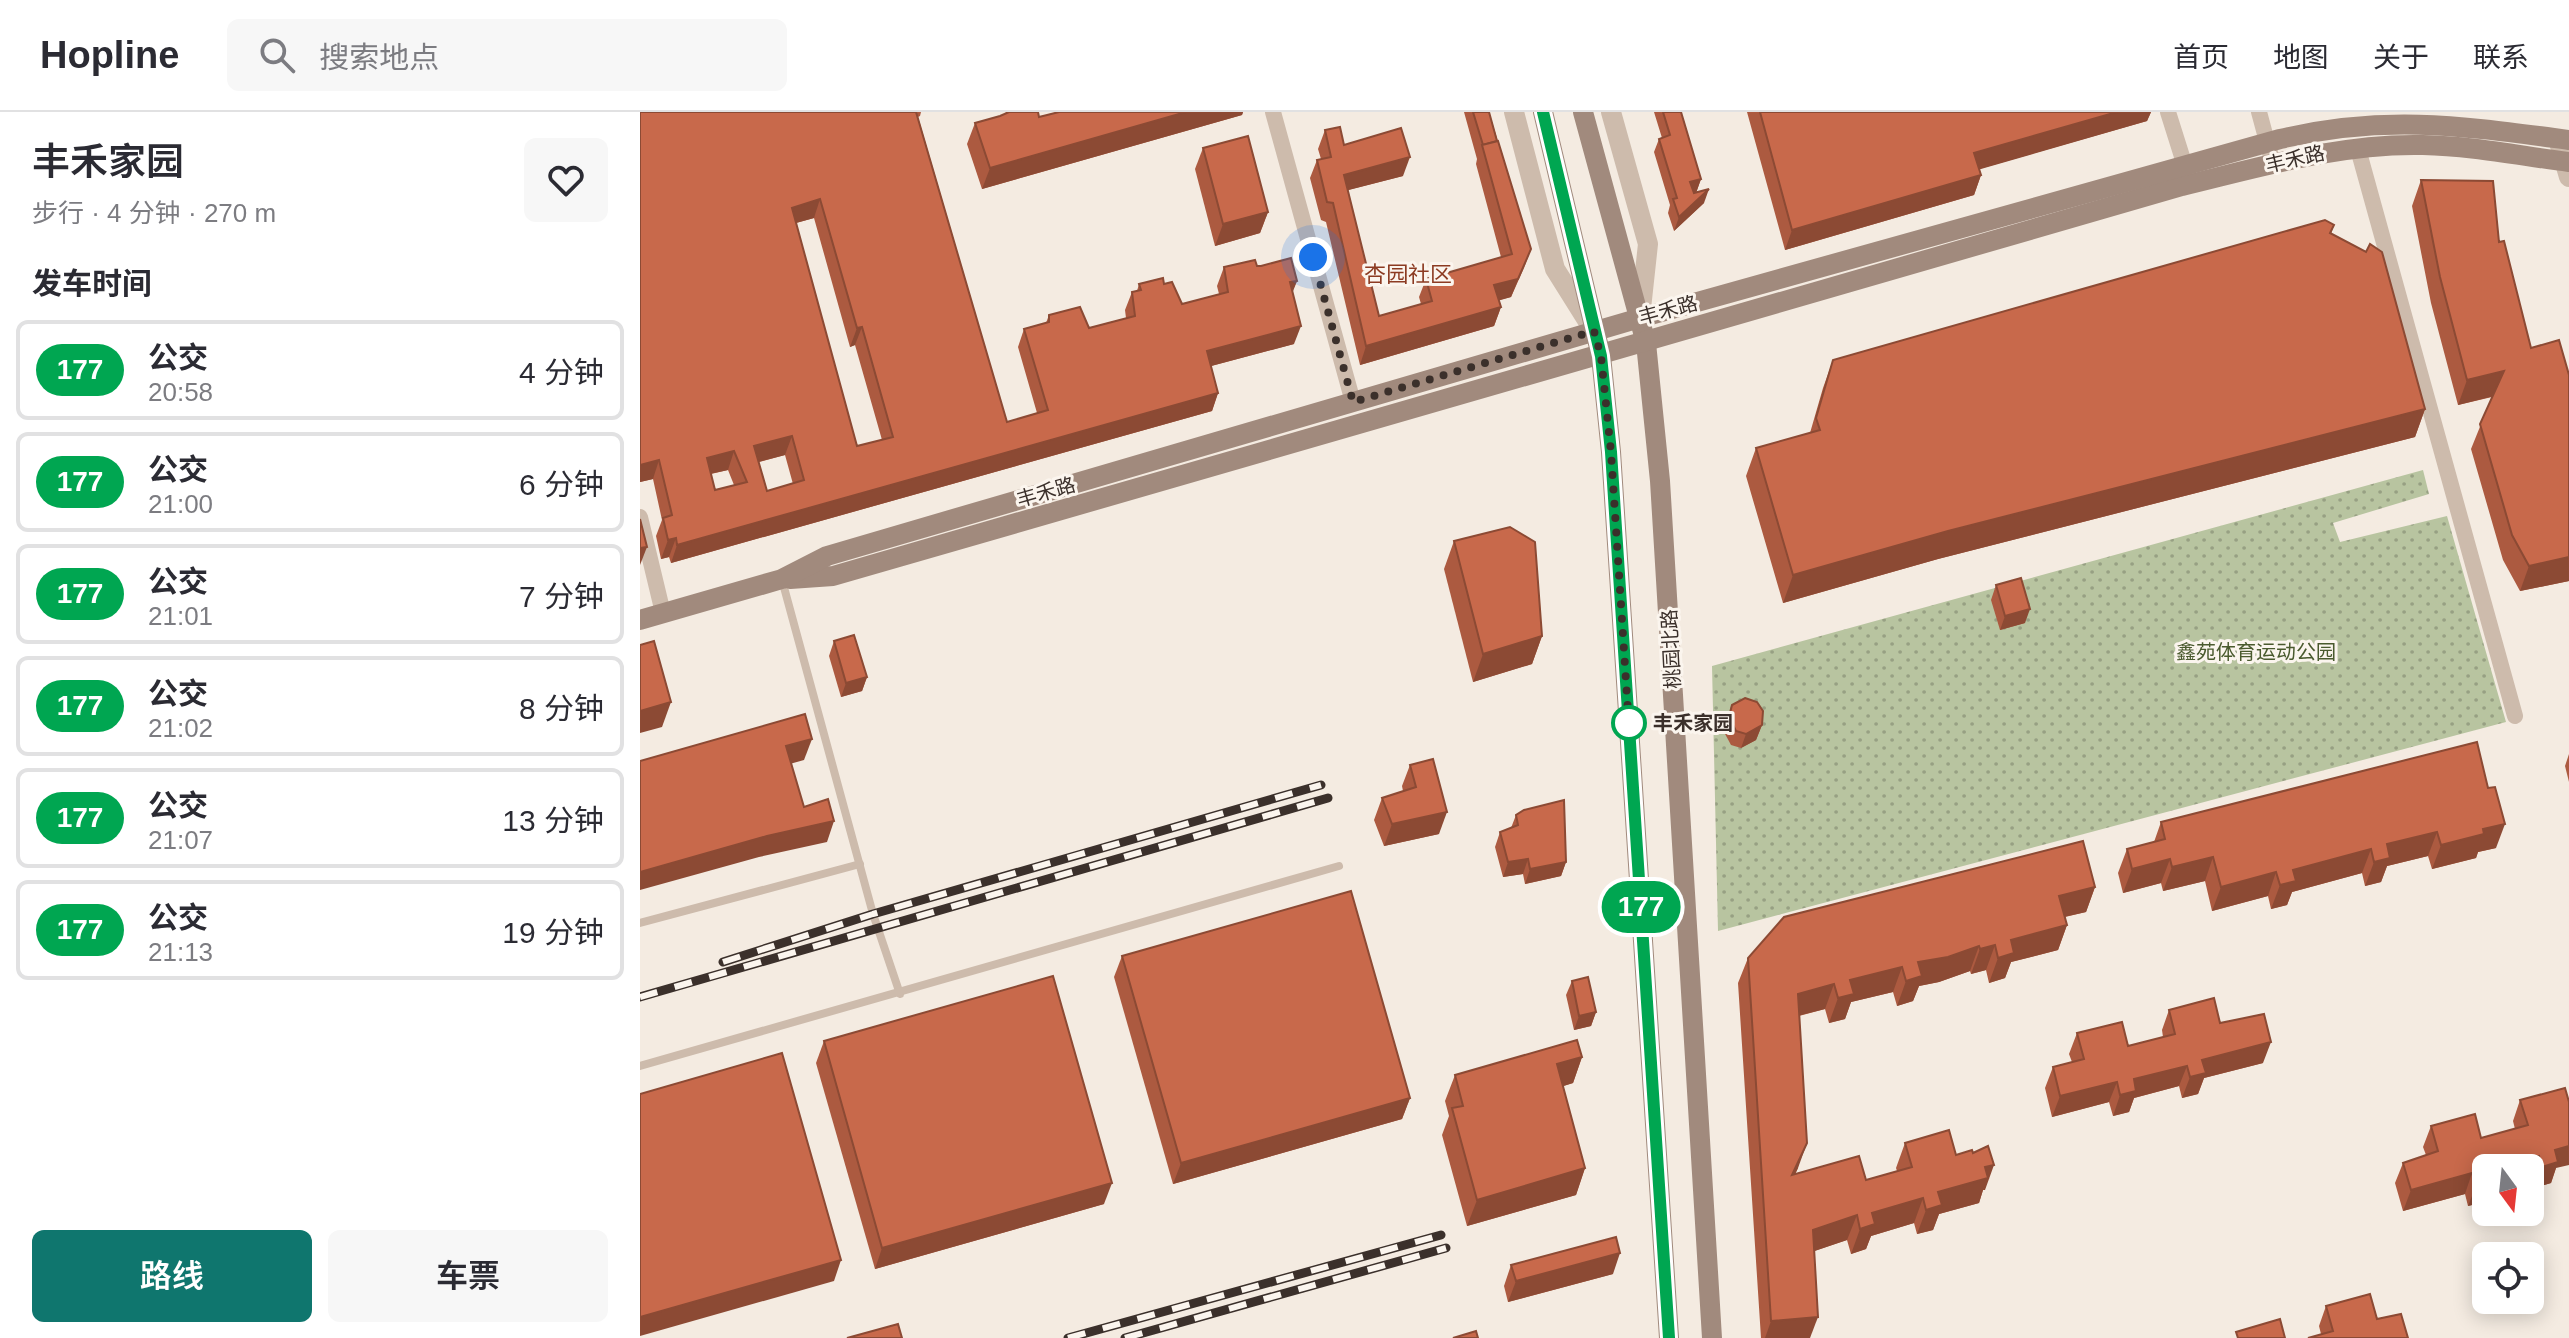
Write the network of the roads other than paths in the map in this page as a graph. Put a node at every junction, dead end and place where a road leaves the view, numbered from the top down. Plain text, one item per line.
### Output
1 (1273, 112) edge
2 (1514, 112) edge
3 (1543, 112) edge
4 (1583, 112) edge
5 (1611, 112) edge
6 (2168, 112) edge
7 (2259, 112) edge
8 (2564, 140) edge
9 (2267, 143) junction
10 (2358, 149) junction
11 (2273, 164) junction
12 (2185, 166) junction
13 (2568, 167) edge
14 (1640, 318) junction
15 (1594, 331) junction
16 (1646, 343) junction
17 (1601, 356) junction
18 (1353, 402) junction
19 (640, 517) edge
20 (782, 579) junction
21 (663, 613) junction
22 (640, 620) edge
23 (2515, 716) dead end
24 (860, 864) junction
25 (1339, 866) dead end
26 (640, 923) edge
27 (900, 994) junction
28 (640, 1066) edge
29 (1669, 1338) edge
30 (1712, 1338) edge

1 - 18 street
2 - 15 street
3 - 15 main road
4 - 14 main road, 桃园北路
5 - 14 street
6 - 12 street
7 - 9 street
8 - 9 main road, 丰禾路
8 - 13 street
9 - 11 street
9 - 12 main road, 丰禾路
10 - 11 main road, 丰禾路
10 - 13 main road, 丰禾路
10 - 23 street
11 - 16 main road, 丰禾路
12 - 14 main road, 丰禾路
14 - 15 main road, 丰禾路
14 - 16 main road, 桃园北路
15 - 17 main road
15 - 18 main road, 丰禾路
16 - 17 main road, 丰禾路
16 - 30 main road, 桃园北路
17 - 20 main road, 丰禾路
17 - 29 main road
18 - 20 main road, 丰禾路
19 - 21 street
20 - 21 main road, 丰禾路
20 - 24 lane
21 - 22 main road, 丰禾路
24 - 26 lane
24 - 27 lane
25 - 27 lane
27 - 28 lane

